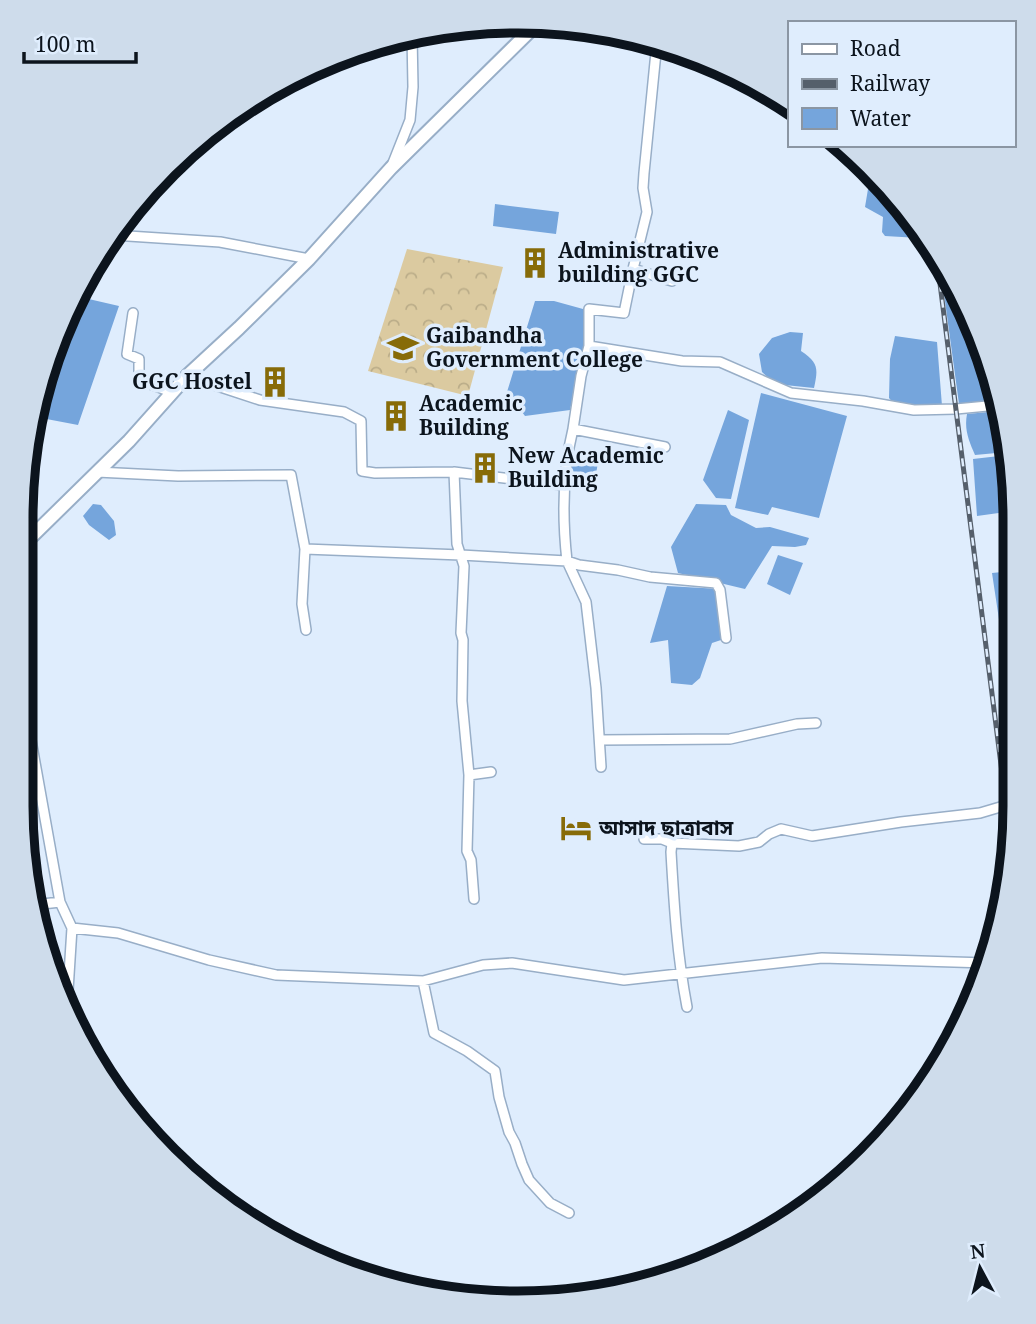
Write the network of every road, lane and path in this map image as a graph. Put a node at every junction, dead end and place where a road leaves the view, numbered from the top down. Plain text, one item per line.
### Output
1 (528, 33) edge
2 (412, 46) edge
3 (656, 54) edge
4 (391, 168) junction
5 (124, 236) edge
6 (309, 259) junction
7 (633, 269) junction
8 (672, 281) dead end
9 (133, 313) dead end
10 (589, 346) junction
11 (187, 376) junction
12 (172, 393) junction
13 (989, 406) edge
14 (573, 429) junction
15 (665, 447) dead end
16 (97, 472) junction
17 (454, 472) junction
18 (563, 485) junction
19 (33, 535) edge
20 (305, 549) junction
21 (461, 555) junction
22 (567, 561) junction
23 (306, 629) dead end
24 (726, 638) dead end
25 (816, 723) dead end
26 (600, 740) junction
27 (33, 751) edge
28 (601, 766) dead end
29 (491, 772) dead end
30 (469, 775) junction
31 (1003, 807) edge
32 (645, 839) dead end
33 (672, 843) junction
34 (474, 899) dead end
35 (60, 902) junction
36 (44, 904) edge
37 (72, 928) junction
38 (977, 963) edge
39 (681, 973) junction
40 (423, 981) junction
41 (68, 987) edge
42 (687, 1007) dead end
43 (569, 1213) dead end

1 - 4 main road
2 - 4 street
3 - 7 street
4 - 6 main road
5 - 6 street
6 - 11 main road
7 - 8 street
7 - 10 street
9 - 12 street
10 - 13 street
10 - 14 street
11 - 12 main road
11 - 17 street
12 - 16 main road
14 - 15 street
14 - 18 street
16 - 19 main road
16 - 20 street
17 - 18 street
17 - 21 street
18 - 22 street
20 - 21 street
20 - 23 street
21 - 22 street
21 - 30 street
22 - 24 street
22 - 26 street
25 - 26 street
26 - 28 street
27 - 35 street
29 - 30 street
30 - 34 street
31 - 33 street
32 - 33 street
33 - 39 street
35 - 36 street
35 - 37 street
37 - 40 street
37 - 41 street
38 - 39 street
39 - 40 street
39 - 42 street
40 - 43 street

